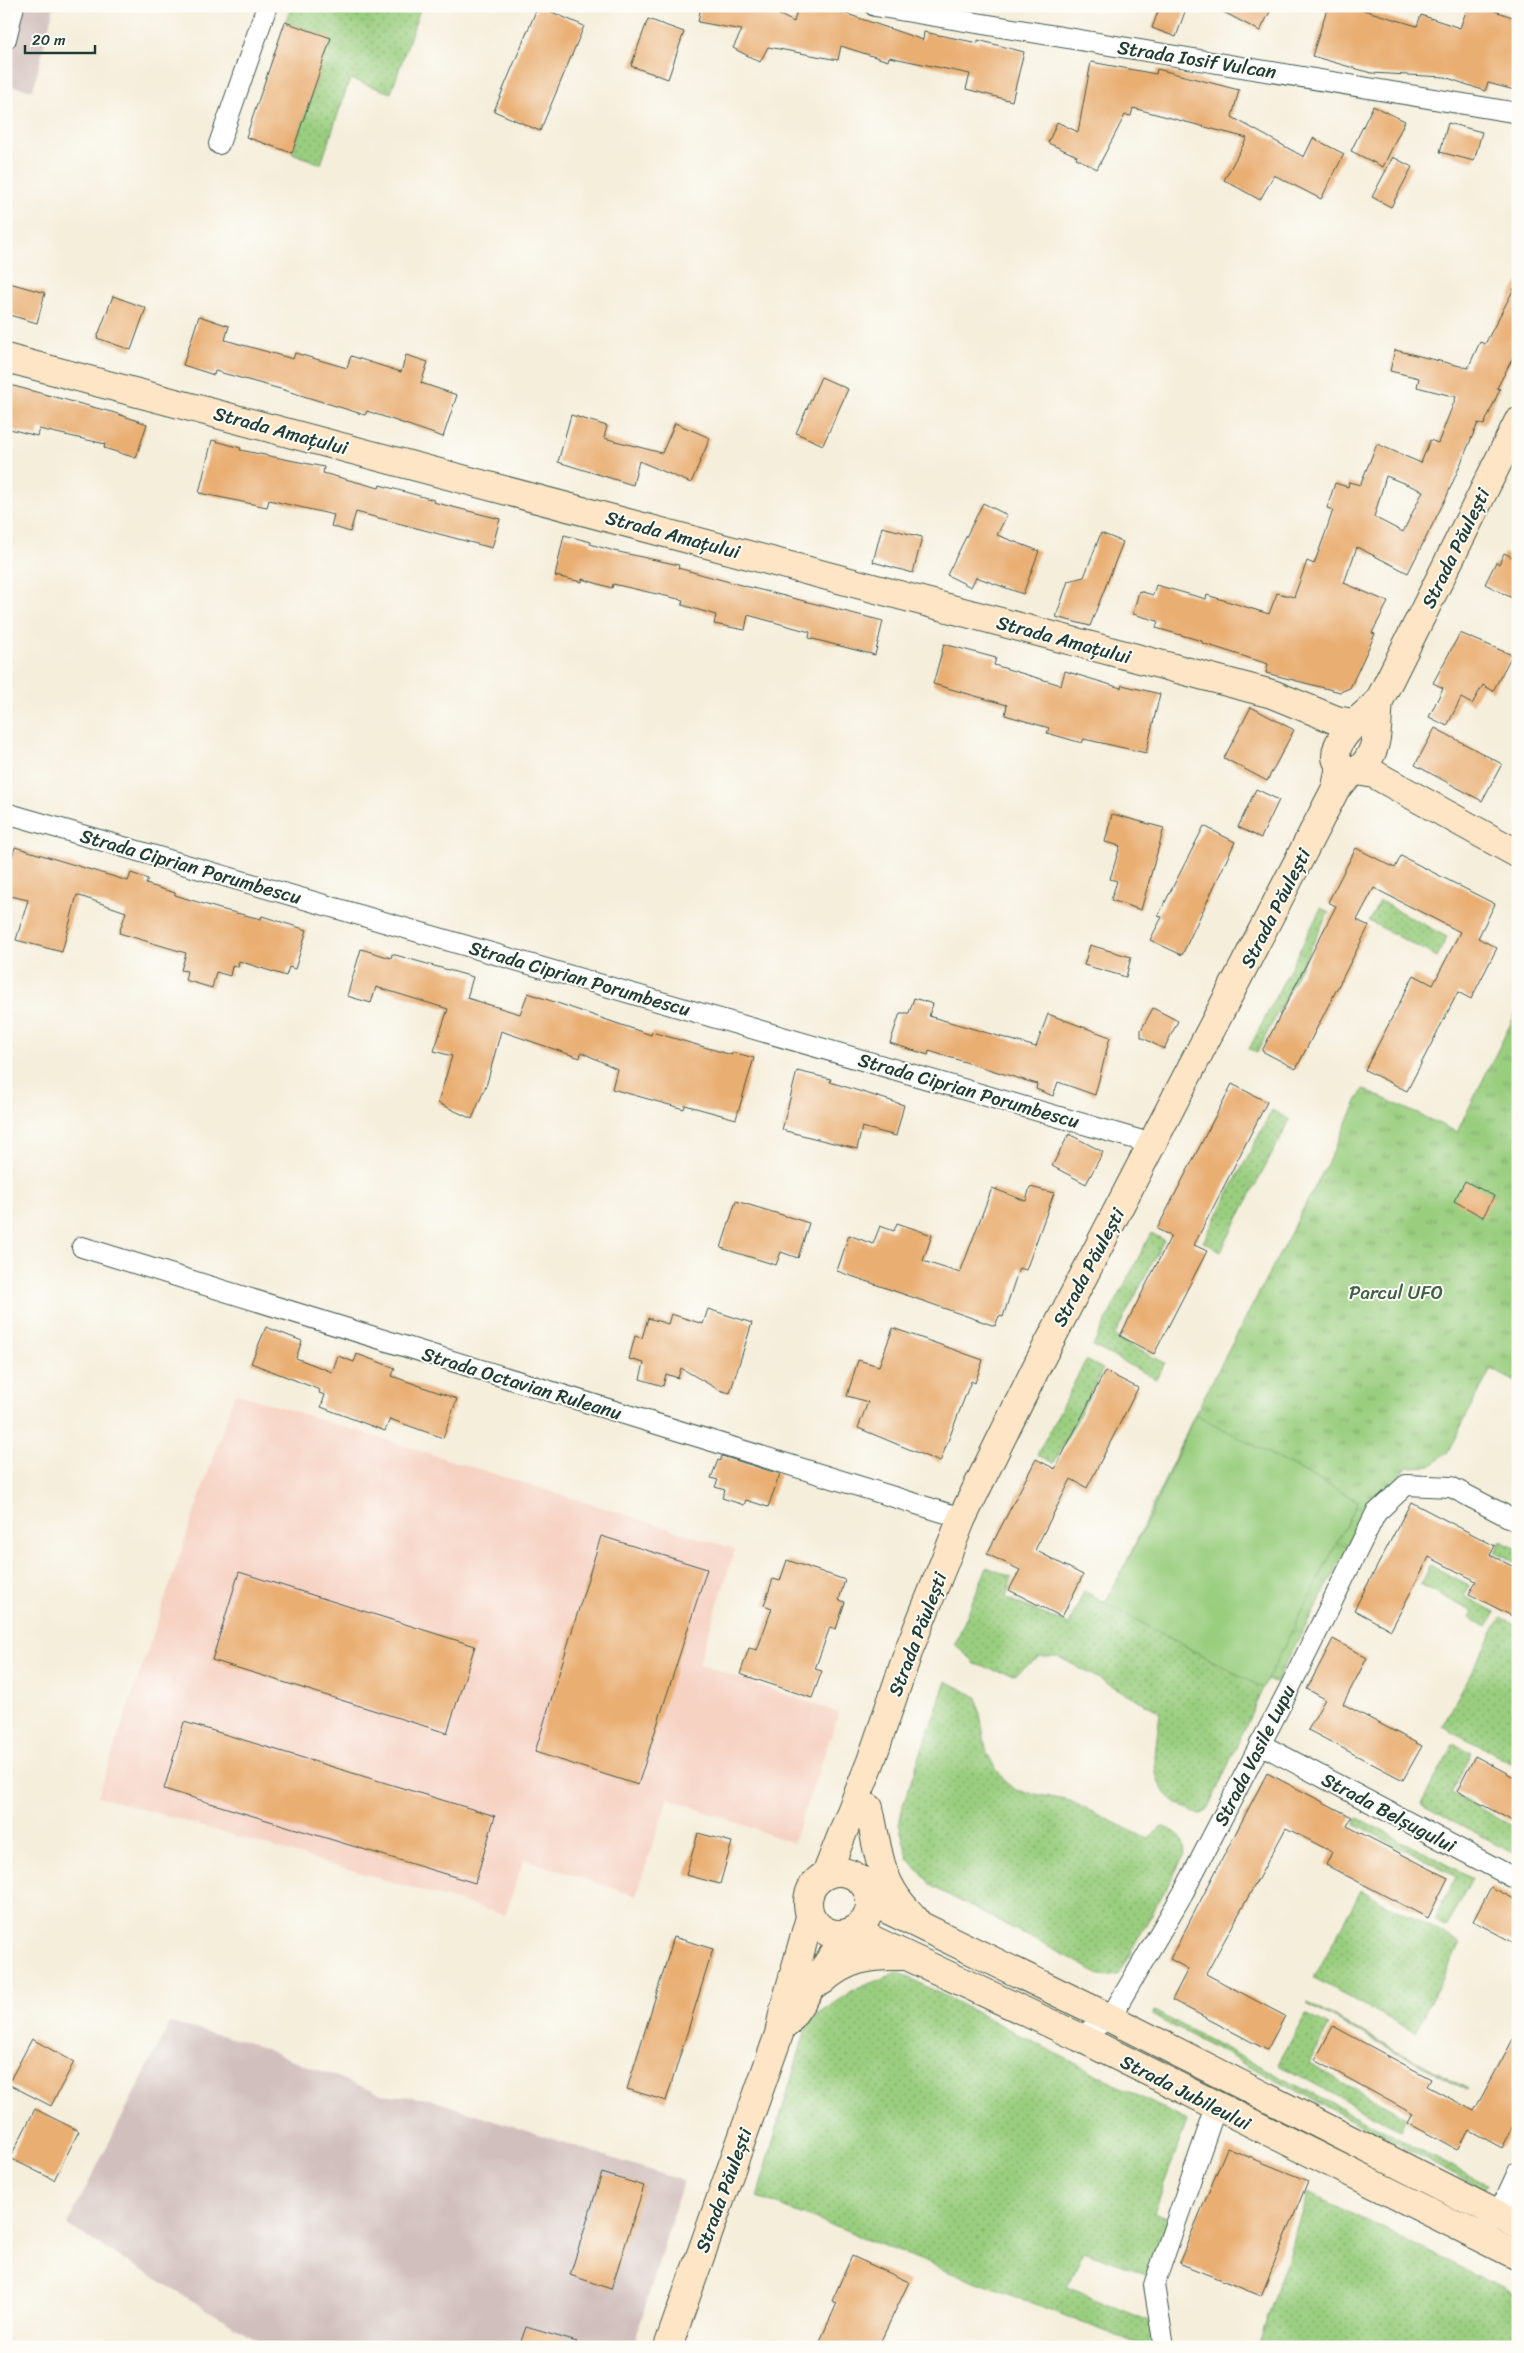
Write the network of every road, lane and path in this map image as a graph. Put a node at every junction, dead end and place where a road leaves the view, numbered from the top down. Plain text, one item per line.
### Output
1 (14, 6) edge
2 (267, 6) edge
3 (875, 6) edge
4 (6, 39) edge
5 (1518, 113) edge
6 (219, 144) dead end
7 (6, 358) edge
8 (1517, 425) edge
9 (1358, 721) junction
10 (1355, 771) junction
11 (6, 813) edge
12 (1518, 854) edge
13 (1153, 1144) junction
14 (82, 1247) dead end
15 (962, 1518) junction
16 (1518, 1522) edge
17 (1260, 1744) junction
18 (871, 1760) junction
19 (870, 1808) junction
20 (826, 1874) junction
21 (1518, 1880) edge
22 (869, 1895) junction
23 (810, 1917) junction
24 (919, 1924) junction
25 (851, 1932) junction
26 (910, 1956) junction
27 (806, 1995) junction
28 (1110, 2018) junction
29 (779, 2034) junction
30 (1078, 2037) junction
31 (1216, 2107) junction
32 (1518, 2172) edge
33 (1508, 2220) edge
34 (1476, 2235) junction
35 (1518, 2256) edge
36 (668, 2347) edge
37 (1164, 2347) edge

1 - 4 street
2 - 6 street
3 - 5 street, Strada Iosif Vulcan
7 - 9 main road, Strada Amațului
8 - 9 main road, Strada Păulești
9 - 10 main road, Strada Păulești
10 - 12 main road
10 - 13 main road, Strada Păulești
11 - 13 street, Strada Ciprian Porumbescu
13 - 15 main road, Strada Păulești
14 - 15 street, Strada Octavian Ruleanu
15 - 18 main road, Strada Păulești
16 - 17 street, Strada Vasile Lupu
17 - 21 street, Strada Belșugului
17 - 28 street, Strada Vasile Lupu
18 - 19 main road, Strada Păulești
18 - 20 main road, Strada Păulești
19 - 22 main road, Strada Păulești
19 - 24 main road
20 - 22 main road
20 - 23 main road
22 - 24 main road, Strada Jubileului
22 - 25 main road
23 - 25 main road
23 - 29 main road, Strada Păulești
24 - 28 main road, Strada Jubileului
25 - 26 main road, Strada Jubileului
25 - 27 main road, Strada Păulești
26 - 27 main road
26 - 30 main road, Strada Jubileului
27 - 29 main road, Strada Păulești
28 - 30 street, Strada Vasile Lupu
28 - 33 main road, Strada Jubileului
29 - 36 main road, Strada Păulești
30 - 31 main road, Strada Jubileului
31 - 34 main road, Strada Jubileului
31 - 37 street
32 - 33 street
33 - 34 street
34 - 35 main road, Strada Jubileului

